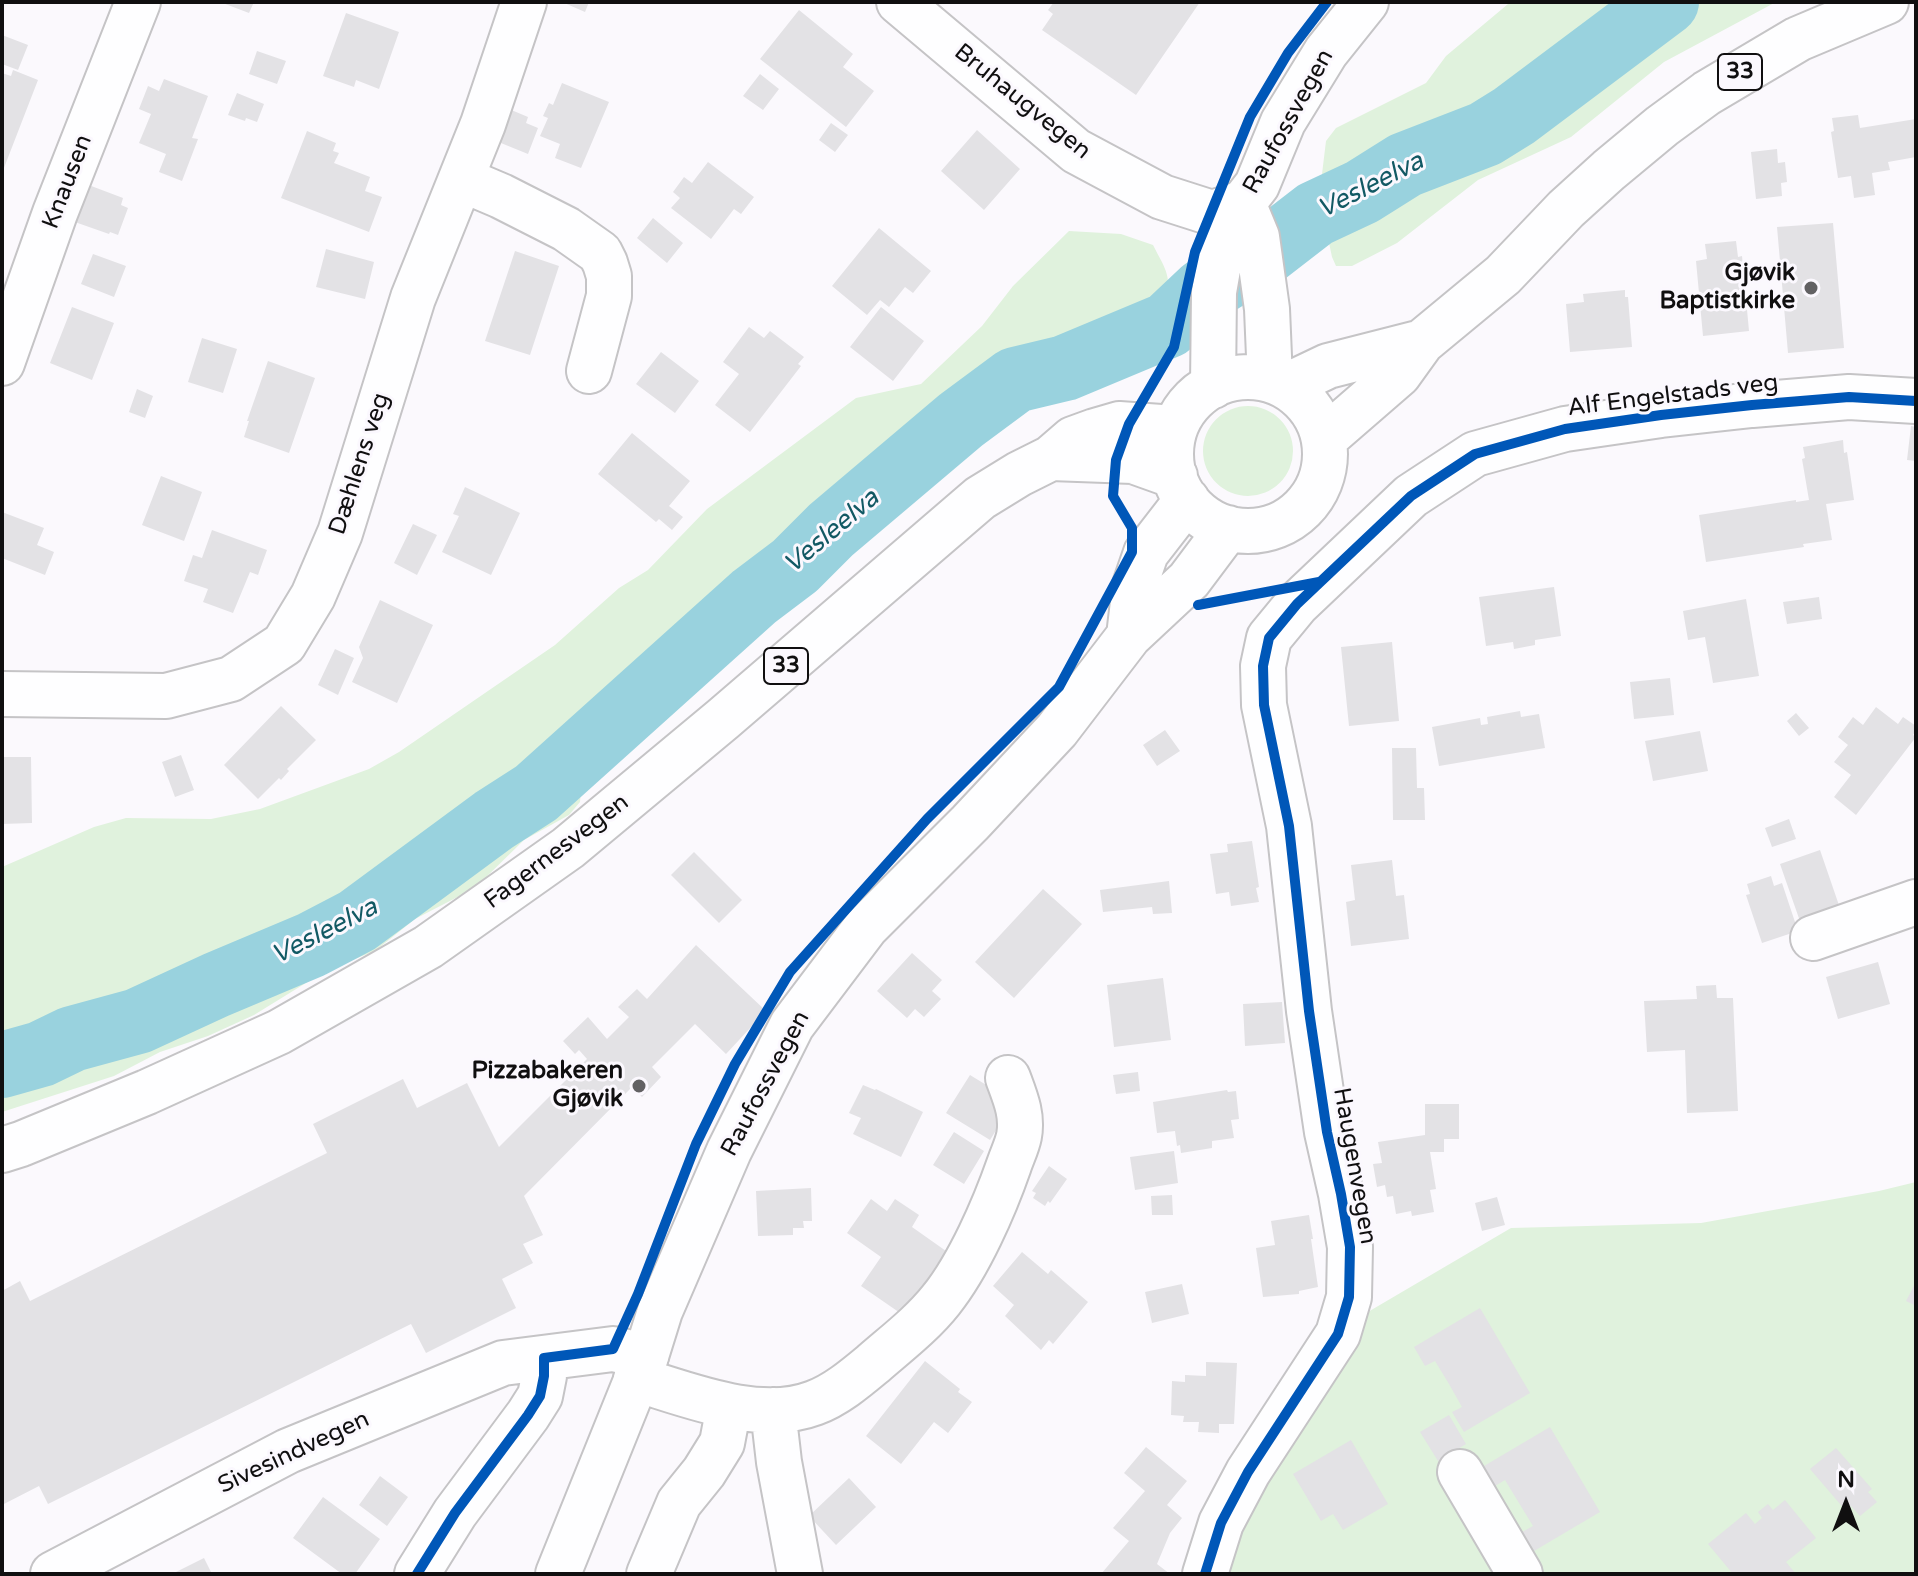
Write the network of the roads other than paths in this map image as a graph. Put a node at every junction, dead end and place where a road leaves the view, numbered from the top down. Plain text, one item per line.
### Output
1 (138, 2) edge
2 (524, 2) edge
3 (899, 2) edge
4 (1366, 2) edge
5 (1886, 2) edge
6 (461, 179) junction
7 (1243, 203) junction
8 (1422, 342) junction
9 (2, 363) edge
10 (589, 371) dead end
11 (1278, 383) junction
12 (1213, 386) junction
13 (1916, 401) edge
14 (1175, 428) junction
15 (1324, 439) junction
16 (1051, 458) junction
17 (1181, 488) junction
18 (1228, 528) junction
19 (1129, 636) junction
20 (2, 694) edge
21 (1289, 826) joint
22 (1916, 902) edge
23 (1813, 938) dead end
24 (1008, 1078) dead end
25 (2, 1150) edge
26 (544, 1358) junction
27 (641, 1368) junction
28 (729, 1406) junction
29 (773, 1410) junction
30 (1460, 1472) dead end
31 (53, 1574) edge
32 (417, 1574) edge
33 (558, 1574) edge
34 (649, 1574) edge
35 (800, 1574) edge
36 (1205, 1574) edge
37 (1520, 1574) edge

1 - 9 main road, Knausen
2 - 6 main road, Dæhlens veg
3 - 7 main road, Bruhaugvegen
4 - 7 main road, Raufossvegen
5 - 8 main road, 33
6 - 10 main road
6 - 20 main road, Dæhlens veg
7 - 11 main road, Raufossvegen
7 - 12 main road, Raufossvegen
8 - 11 main road, 33
8 - 15 main road, 33
11 - 12 main road, 33
11 - 15 main road
12 - 14 main road, 33
13 - 21 main road, Alf Engelstads veg
14 - 16 main road, Fagernesvegen / 33
14 - 17 main road
15 - 18 main road
16 - 17 main road, Fagernesvegen / 33
16 - 25 main road, Fagernesvegen / 33
17 - 18 main road, 33
17 - 19 main road
18 - 19 main road, Raufossvegen
19 - 27 main road, Raufossvegen
21 - 36 main road, Haugenvegen
22 - 23 main road
24 - 29 main road, Sivesindvegen
26 - 27 main road, Sivesindvegen
26 - 31 main road, Sivesindvegen
26 - 32 main road
27 - 28 main road, Sivesindvegen
27 - 33 main road, Raufossvegen
28 - 29 main road, Sivesindvegen
28 - 34 main road
29 - 35 main road
30 - 37 main road

